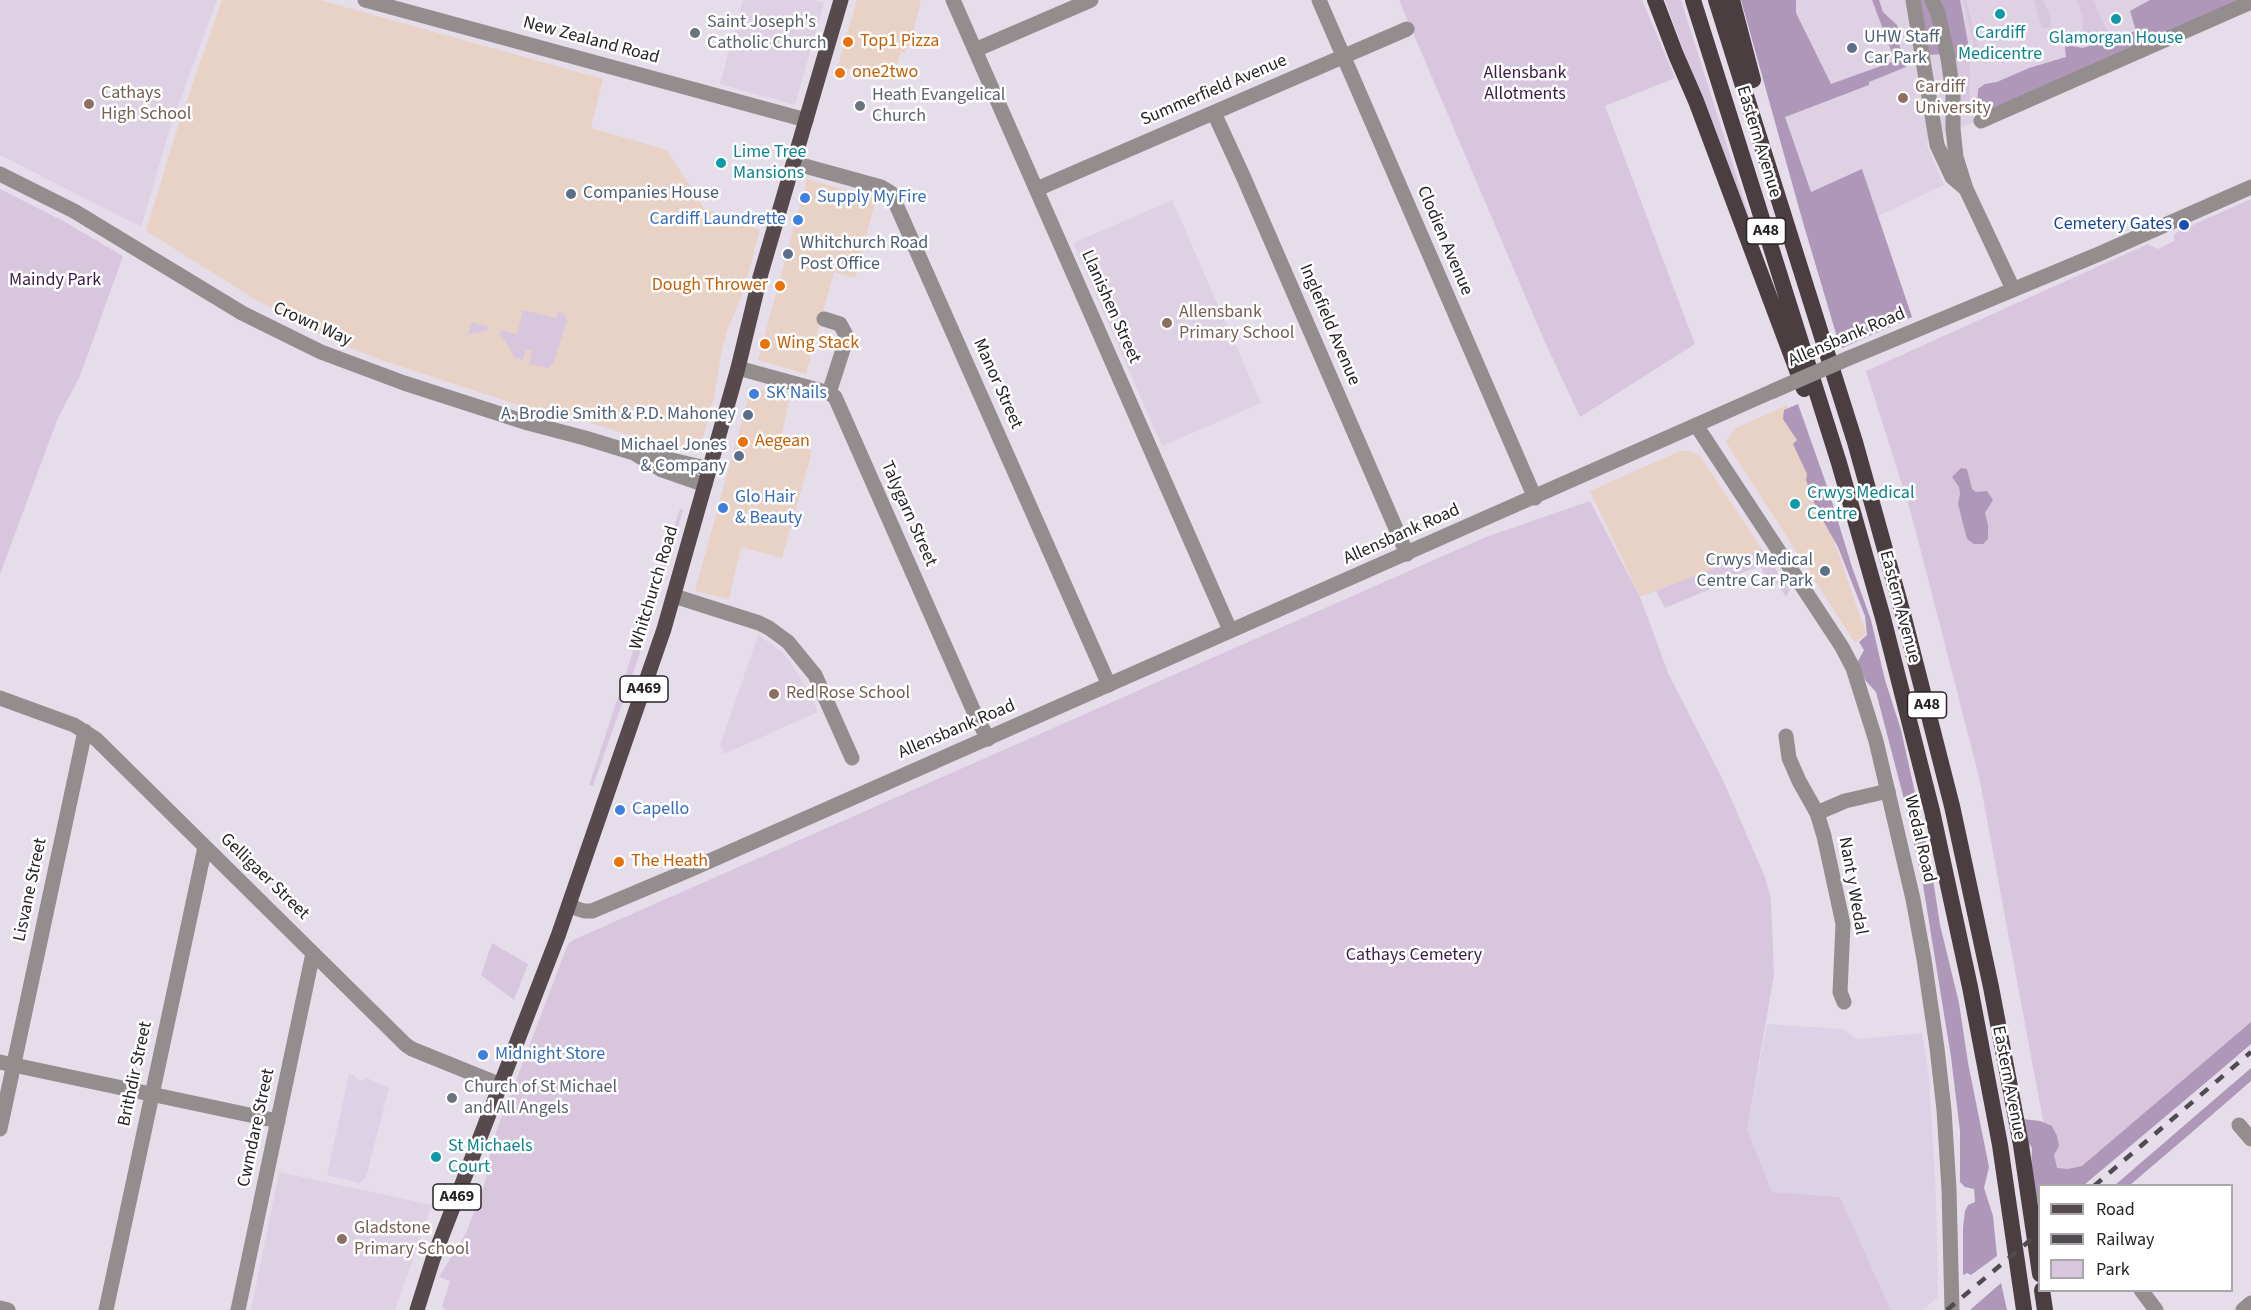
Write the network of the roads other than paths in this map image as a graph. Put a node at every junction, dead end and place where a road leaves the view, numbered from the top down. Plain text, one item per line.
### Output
1 (365, 0) edge
2 (840, 0) edge
3 (953, 0) edge
4 (1090, 0) edge
5 (1319, 0) edge
6 (1655, 0) edge
7 (1693, 0) edge
8 (1716, 0) edge
9 (1731, 0) edge
10 (1913, 0) edge
11 (1932, 0) edge
12 (2251, 2) edge
13 (402, 5) edge
14 (1407, 29) dead end
15 (975, 50) junction
16 (1343, 57) junction
17 (1214, 113) junction
18 (806, 120) junction
19 (1982, 121) dead end
20 (1763, 148) junction
21 (794, 163) junction
22 (0, 174) edge
23 (2251, 187) edge
24 (1037, 189) junction
25 (1966, 189) junction
26 (2013, 289) junction
27 (824, 319) dead end
28 (738, 368) junction
29 (829, 393) junction
30 (1696, 425) junction
31 (634, 453) junction
32 (1839, 463) junction
33 (710, 469) junction
34 (705, 485) junction
35 (1534, 498) junction
36 (1407, 554) junction
37 (674, 596) junction
38 (1230, 630) junction
39 (1109, 685) junction
40 (0, 698) edge
41 (85, 731) junction
42 (1786, 736) dead end
43 (988, 738) junction
44 (852, 758) dead end
45 (1888, 791) junction
46 (1817, 813) junction
47 (205, 847) junction
48 (569, 906) junction
49 (313, 953) junction
50 (1844, 1002) dead end
51 (7, 1064) edge
52 (501, 1085) junction
53 (152, 1095) junction
54 (278, 1121) junction
55 (2239, 1125) dead end
56 (0, 1128) edge
57 (2251, 1139) edge
58 (2038, 1262) edge
59 (2042, 1292) edge
60 (2142, 1292) edge
61 (2251, 1303) edge
62 (0, 1308) edge
63 (8, 1310) edge
64 (106, 1310) edge
65 (238, 1310) edge
66 (417, 1310) edge
67 (1953, 1310) edge
68 (2024, 1310) edge
69 (2045, 1310) edge
70 (2156, 1310) edge
71 (2243, 1310) edge

1 - 13 street, New Zealand Road
2 - 18 main road, Whitchurch Road / A469
3 - 15 street, Llanishen Street
4 - 15 street
5 - 16 street, Clodien Avenue
6 - 32 highway
7 - 32 highway, Eastern Avenue / A48
8 - 20 highway, Eastern Avenue / A48
9 - 20 highway
10 - 25 street
11 - 25 street
12 - 19 street
13 - 18 street, New Zealand Road
14 - 16 street, Summerfield Avenue
15 - 24 street, Llanishen Street
16 - 17 street, Summerfield Avenue
16 - 35 street, Clodien Avenue
17 - 24 street, Summerfield Avenue
17 - 36 street, Inglefield Avenue
18 - 21 main road, Whitchurch Road / A469
20 - 58 highway, Eastern Avenue / A48
21 - 28 main road, Whitchurch Road / A469
21 - 39 street, Manor Street
22 - 31 street, Crown Way
23 - 26 street, Allensbank Road
24 - 38 street, Llanishen Street
25 - 26 street
26 - 30 street, Allensbank Road, bridge
27 - 29 street
28 - 29 street
28 - 33 main road, Whitchurch Road / A469
29 - 43 street, Talygarn Street
30 - 35 street, Allensbank Road
30 - 45 street, Wedal Road
31 - 33 street, Crown Way
31 - 34 street, Crown Way
32 - 68 highway, Eastern Avenue / A48
33 - 34 main road, Whitchurch Road / A469
34 - 37 main road, Whitchurch Road / A469
35 - 36 street, Allensbank Road
36 - 38 street, Allensbank Road
37 - 44 street
37 - 48 main road, Whitchurch Road / A469
38 - 39 street, Allensbank Road
39 - 43 street, Allensbank Road
40 - 41 street, Gelligaer Street
41 - 47 street, Gelligaer Street
41 - 51 street, Lisvane Street
42 - 46 street, Nant y Wedal
43 - 48 street, Allensbank Road
45 - 46 street
45 - 67 street, Wedal Road
46 - 50 street, Nant y Wedal
47 - 49 street, Gelligaer Street
47 - 53 street, Brithdir Street
48 - 52 main road, Whitchurch Road / A469
49 - 52 street, Gelligaer Street
49 - 54 street, Cwmdare Street
51 - 53 street
51 - 56 street, Lisvane Street
52 - 66 main road, Whitchurch Road / A469
53 - 54 street
53 - 64 street, Brithdir Street
54 - 65 street, Cwmdare Street
55 - 57 street
59 - 69 highway
60 - 70 street
61 - 71 street
62 - 63 street

